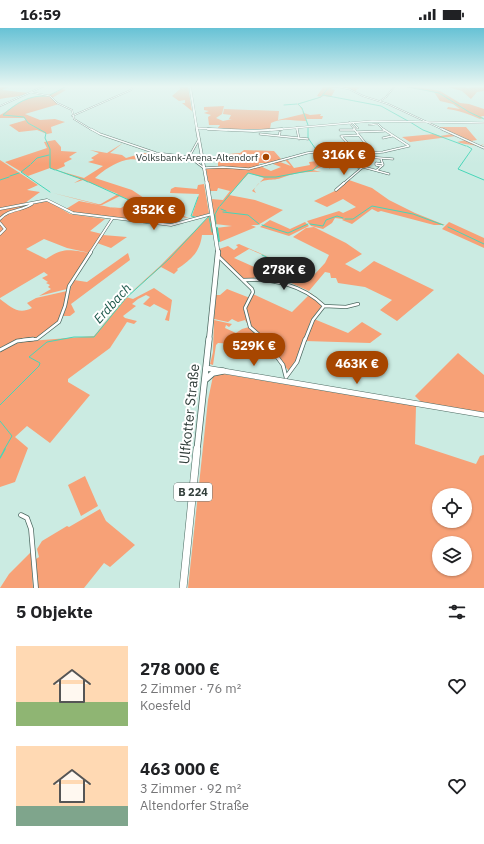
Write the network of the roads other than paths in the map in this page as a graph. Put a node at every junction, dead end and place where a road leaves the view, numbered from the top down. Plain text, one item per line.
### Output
1 (71, 112) edge
2 (81, 112) edge
3 (194, 112) edge
4 (405, 112) edge
5 (72, 116) junction
6 (349, 122) junction
7 (428, 122) junction
8 (353, 123) dead end
9 (484, 124) edge
10 (369, 125) dead end
11 (297, 127) junction
12 (197, 128) junction
13 (338, 128) dead end
14 (355, 130) junction
15 (385, 131) junction
16 (280, 132) dead end
17 (260, 134) dead end
18 (359, 135) junction
19 (279, 136) junction
20 (392, 136) junction
21 (382, 138) dead end
22 (199, 139) junction
23 (299, 139) junction
24 (308, 139) dead end
25 (370, 148) junction
26 (484, 148) edge
27 (333, 149) junction
28 (348, 149) junction
29 (353, 149) junction
30 (368, 152) junction
31 (335, 154) junction
32 (190, 157) junction
33 (366, 158) junction
34 (381, 159) junction
35 (393, 159) dead end
36 (337, 160) junction
37 (383, 164) junction
38 (382, 166) junction
39 (204, 168) junction
40 (363, 168) junction
41 (376, 170) junction
42 (389, 174) dead end
43 (336, 190) dead end
44 (32, 204) junction
45 (0, 209) edge
46 (212, 214) junction
47 (0, 219) edge
48 (112, 219) junction
49 (0, 223) edge
50 (0, 234) edge
51 (217, 256) junction
52 (242, 280) junction
53 (358, 304) dead end
54 (324, 306) junction
55 (0, 350) edge
56 (206, 368) junction
57 (223, 371) junction
58 (284, 379) junction
59 (205, 380) junction
60 (484, 416) edge
61 (21, 515) dead end
62 (36, 588) edge
63 (183, 588) edge

1 - 5 street
2 - 5 street
3 - 12 main road, B 224
4 - 7 street
5 - 32 street
6 - 7 street
6 - 11 street
6 - 14 street
7 - 9 street
7 - 26 street
8 - 14 street
10 - 15 street
11 - 12 street
11 - 23 street
12 - 22 main road, B 224
13 - 14 street
14 - 15 street
14 - 18 street
15 - 20 street
16 - 19 street
17 - 19 street
18 - 25 street
18 - 29 street
19 - 23 street
20 - 21 street
20 - 30 street
22 - 32 street
22 - 39 main road, B 224
23 - 24 street
25 - 29 street
25 - 30 street
27 - 28 street
27 - 31 street
27 - 39 street
28 - 29 street
28 - 33 street
30 - 33 street
31 - 36 street
31 - 36 street
32 - 39 street
33 - 34 street
33 - 40 street
34 - 35 street
34 - 37 street
36 - 40 street
37 - 38 street
37 - 38 street
38 - 41 street
39 - 46 main road, B 224
40 - 41 street
40 - 43 street
41 - 42 street
44 - 45 street
44 - 47 street
44 - 48 street
46 - 48 street
46 - 51 main road, Ulfkotter Straße / B 224
48 - 55 street
49 - 50 street
51 - 52 street
51 - 56 main road, Ulfkotter Straße / B 224
52 - 54 street
52 - 58 street
53 - 54 street
54 - 58 street
56 - 57 main road
56 - 59 main road, Ulfkotter Straße / B 224
57 - 58 main road
57 - 59 main road
58 - 60 main road
59 - 63 main road, Ulfkotter Straße / B 224
61 - 62 street

